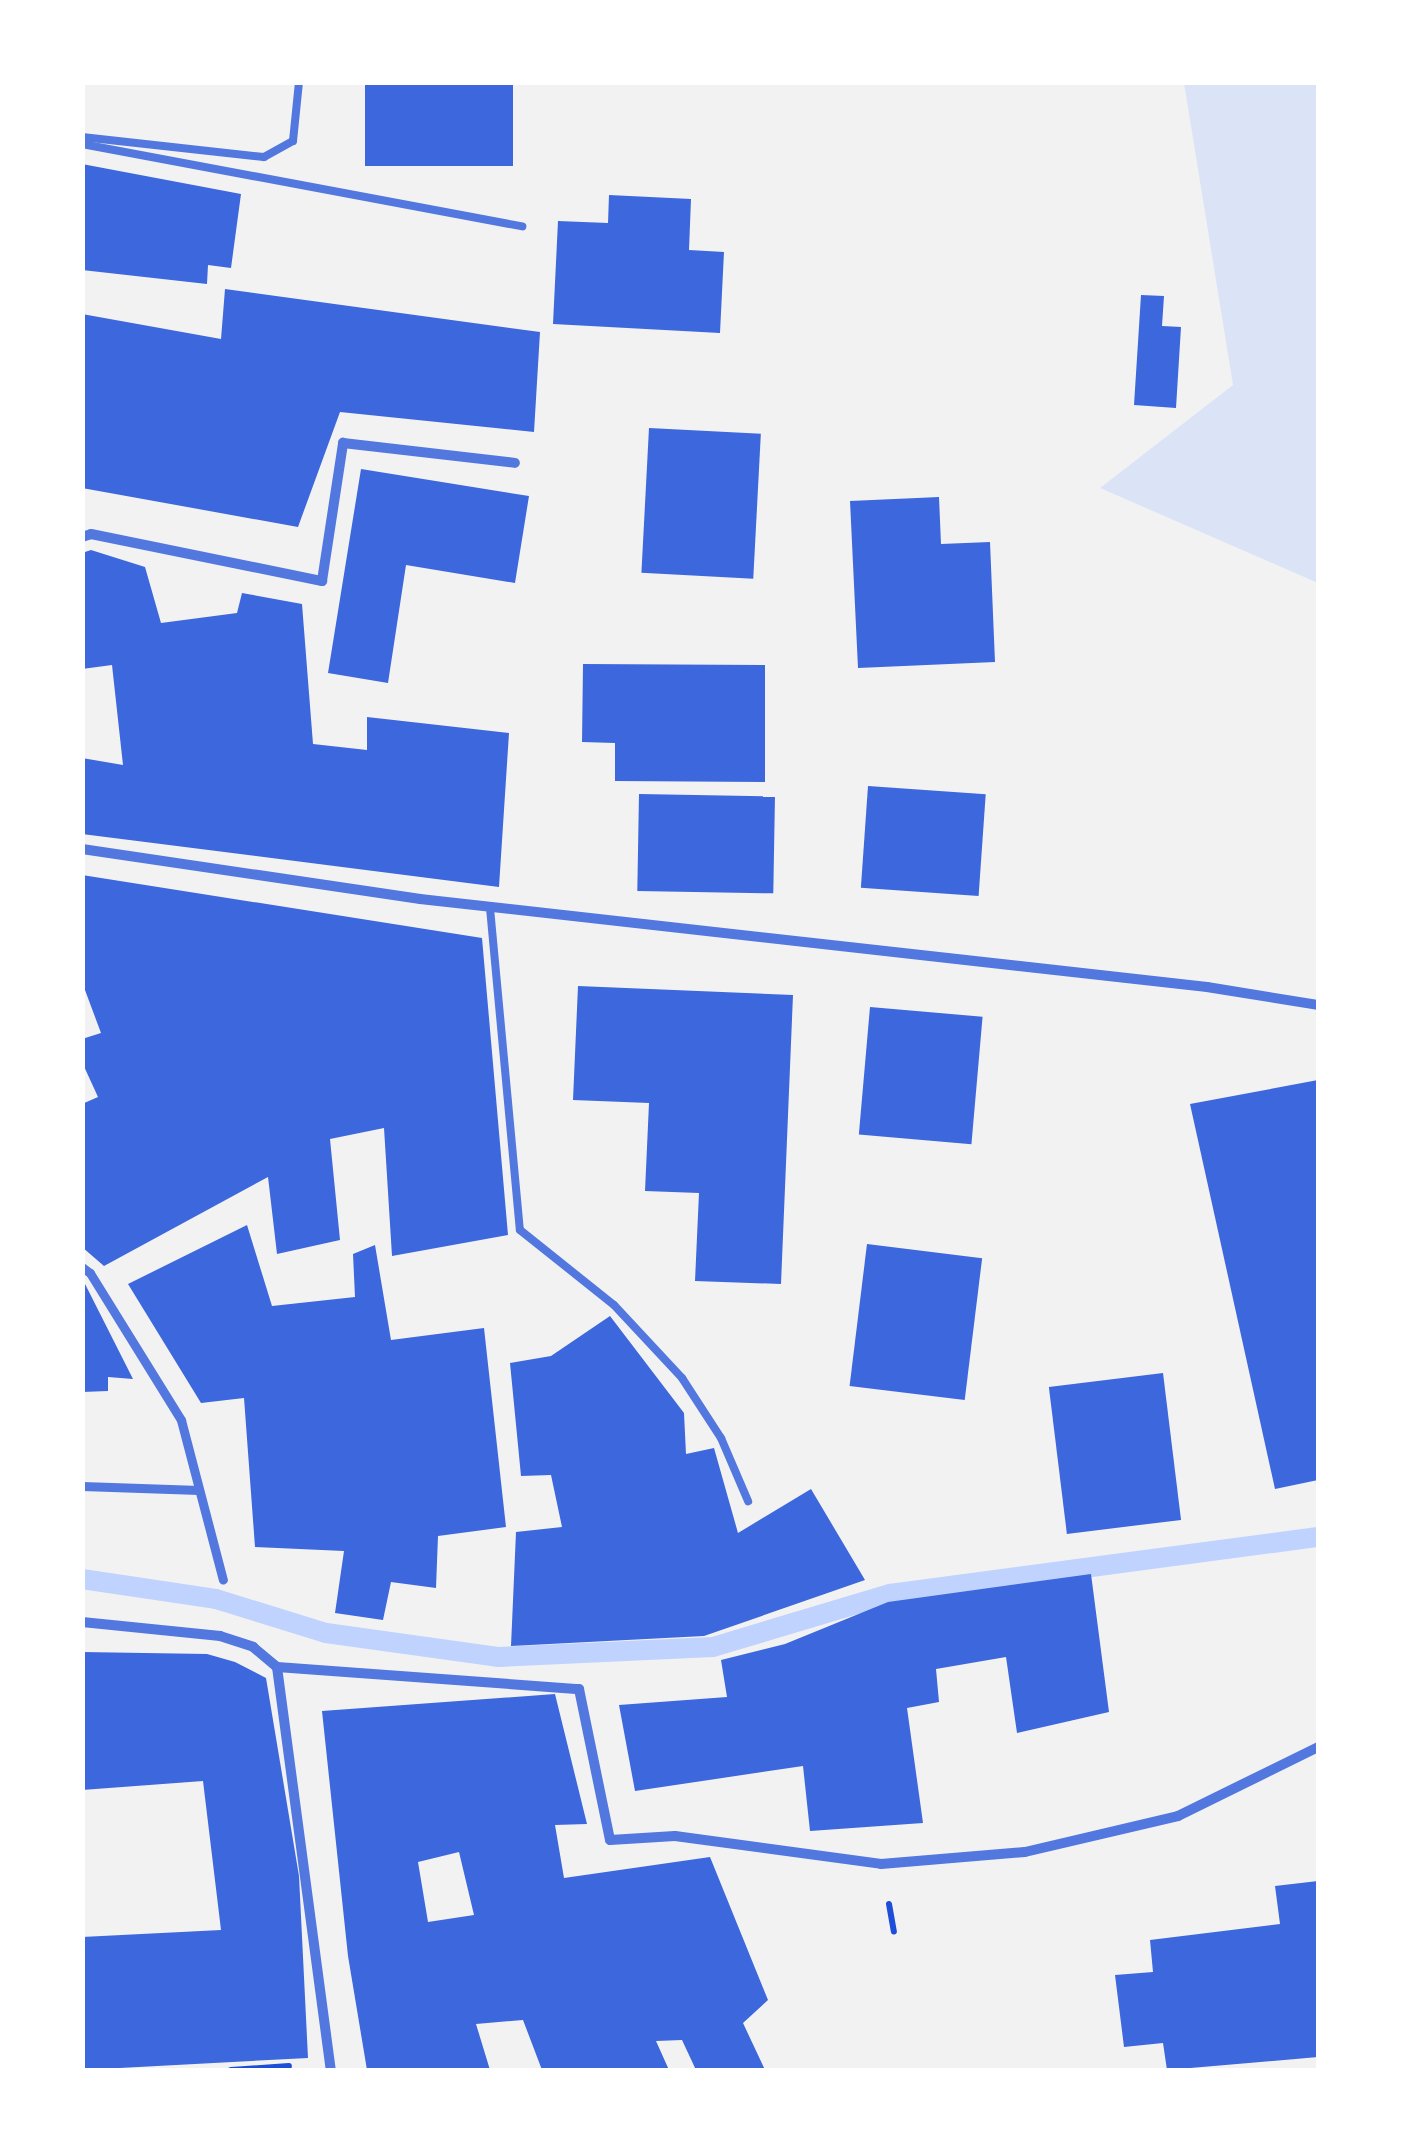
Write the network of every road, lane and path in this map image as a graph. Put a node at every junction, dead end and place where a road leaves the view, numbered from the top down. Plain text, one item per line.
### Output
1 (299, 82) edge
2 (82, 140) edge
3 (522, 226) dead end
4 (515, 464) dead end
5 (82, 537) edge
6 (82, 850) edge
7 (490, 908) junction
8 (1318, 1005) edge
9 (82, 1268) edge
10 (82, 1486) edge
11 (199, 1490) junction
12 (748, 1501) dead end
13 (223, 1580) dead end
14 (82, 1622) edge
15 (277, 1667) junction
16 (1318, 1747) edge
17 (331, 2067) edge
18 (231, 2070) edge

1 - 2 lane
2 - 3 lane
4 - 5 street
6 - 7 street
7 - 8 street
7 - 12 lane
9 - 11 street
10 - 11 street
11 - 13 street
14 - 15 street
15 - 16 street
15 - 17 street
17 - 18 path

